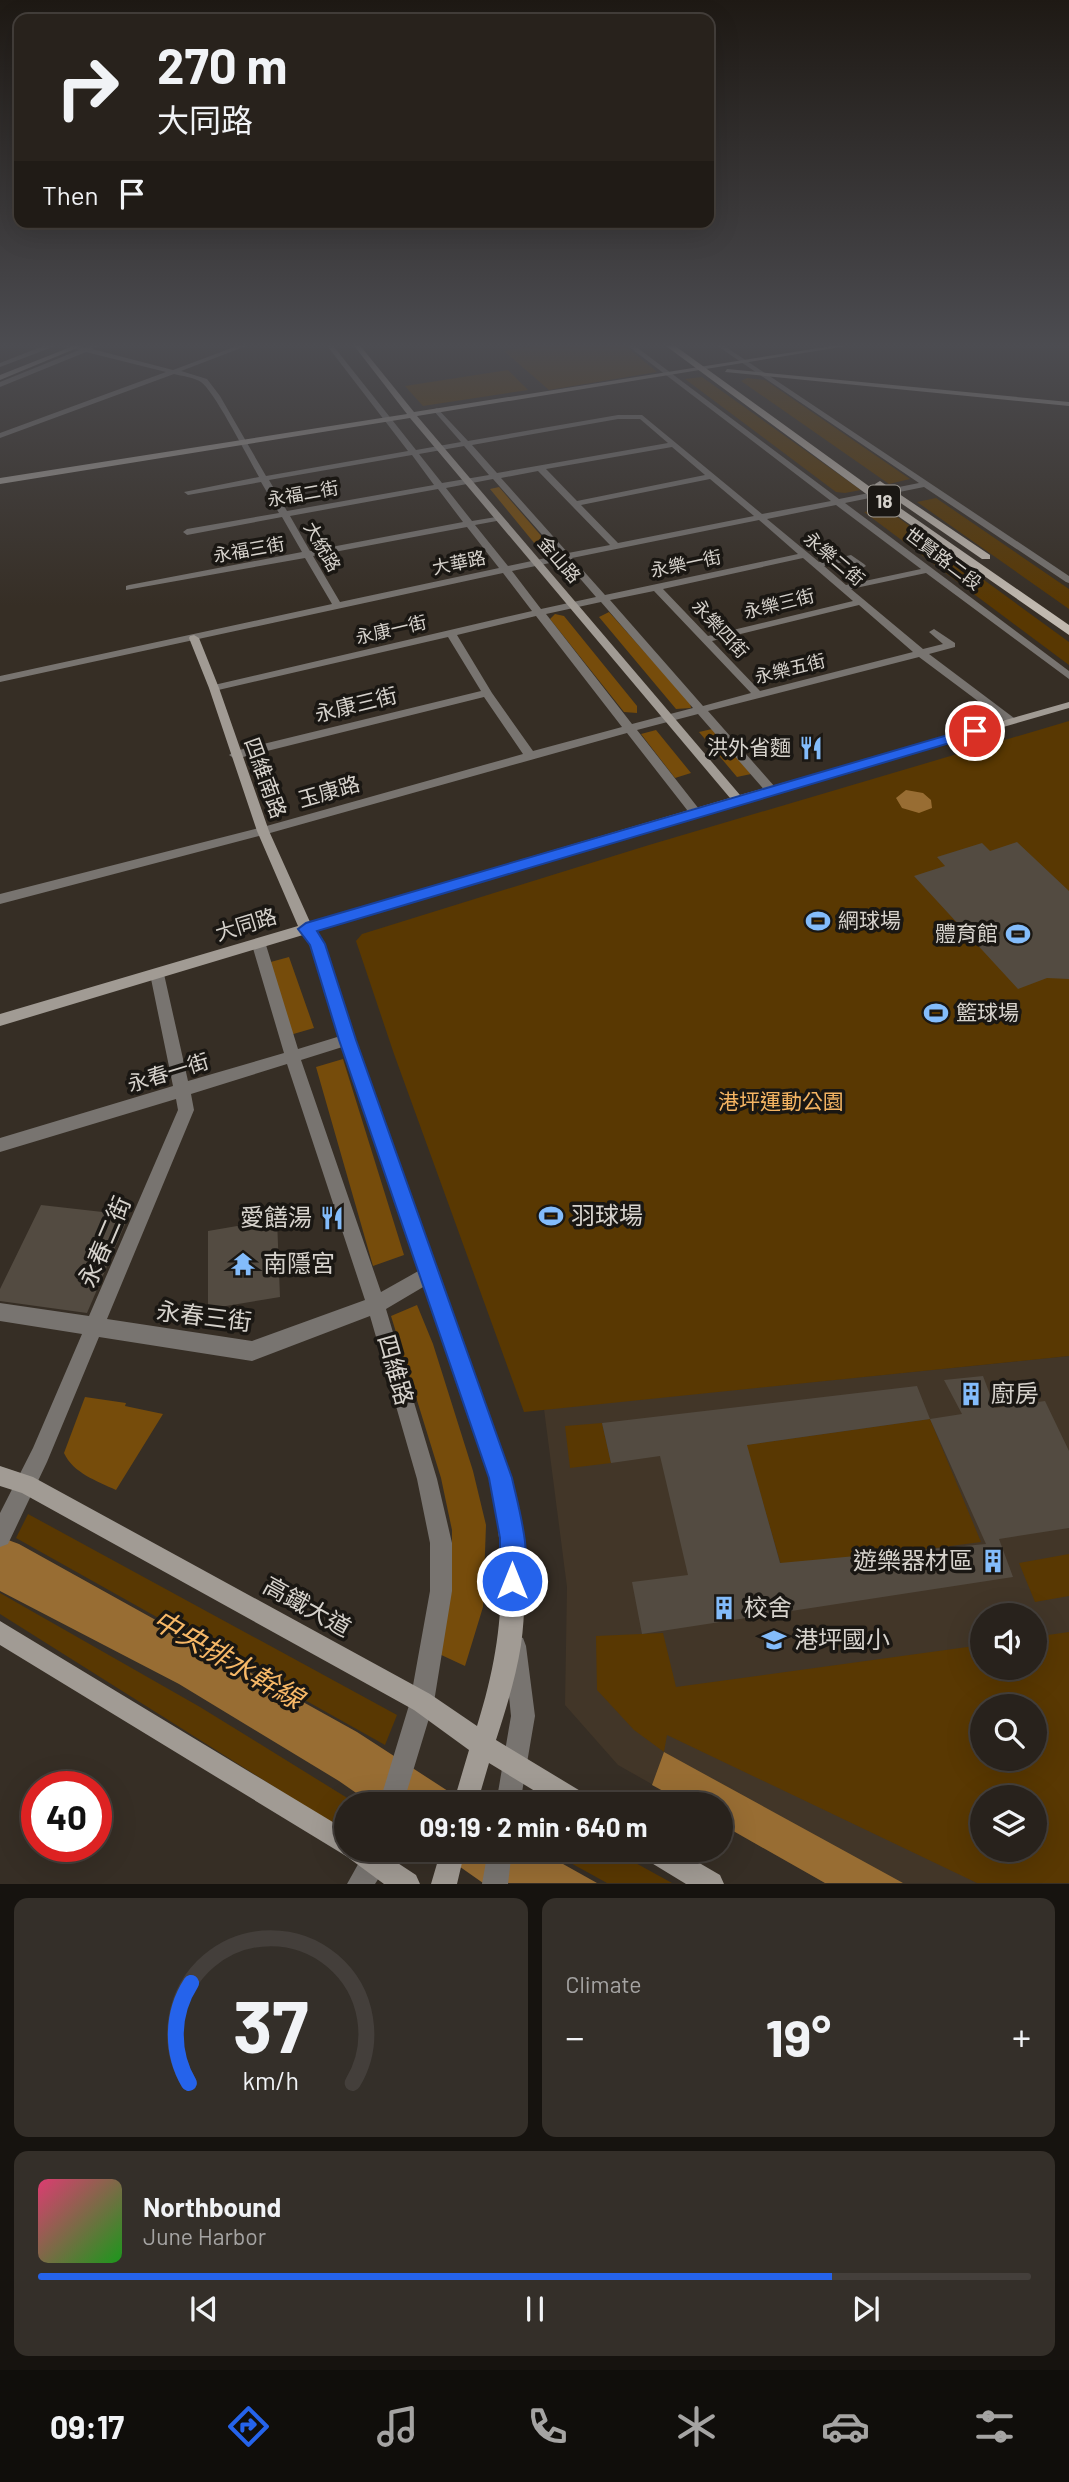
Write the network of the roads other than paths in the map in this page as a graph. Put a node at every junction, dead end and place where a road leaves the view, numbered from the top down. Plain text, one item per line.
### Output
1 (237, 431) edge
2 (304, 431) edge
3 (399, 431) edge
4 (427, 431) edge
5 (456, 431) edge
6 (537, 431) edge
7 (658, 431) edge
8 (745, 431) edge
9 (787, 431) edge
10 (805, 431) edge
11 (848, 431) edge
12 (243, 441) junction
13 (467, 443) junction
14 (673, 444) junction
15 (442, 448) junction
16 (415, 452) junction
17 (541, 469) junction
18 (712, 476) junction
19 (494, 477) junction
20 (265, 478) junction
21 (0, 481) edge
22 (468, 481) junction
23 (925, 484) junction
24 (440, 486) junction
25 (889, 490) junction
26 (188, 492) dead end
27 (873, 494) junction
28 (838, 501) junction
29 (576, 504) junction
30 (283, 514) junction
31 (760, 516) junction
32 (499, 518) junction
33 (469, 522) junction
34 (187, 532) dead end
35 (616, 546) junction
36 (307, 555) junction
37 (805, 555) junction
38 (564, 557) junction
39 (539, 562) junction
40 (817, 565) junction
41 (861, 566) dead end
42 (1000, 567) dead end
43 (505, 569) junction
44 (928, 570) junction
45 (1069, 580) edge
46 (656, 587) junction
47 (129, 588) dead end
48 (843, 588) junction
49 (601, 599) junction
50 (860, 602) junction
51 (1050, 603) dead end
52 (337, 605) junction
53 (575, 605) junction
54 (537, 613) junction
55 (1069, 616) edge
56 (1069, 631) edge
57 (934, 632) dead end
58 (451, 634) junction
59 (194, 638) junction
60 (706, 639) junction
61 (922, 654) junction
62 (1069, 676) edge
63 (0, 679) edge
64 (214, 688) junction
65 (487, 693) junction
66 (758, 695) junction
67 (1069, 705) edge
68 (699, 710) junction
69 (668, 718) junction
70 (1010, 720) junction
71 (630, 728) junction
72 (235, 755) junction
73 (530, 755) junction
74 (771, 790) junction
75 (738, 800) junction
76 (695, 812) junction
77 (263, 831) junction
78 (0, 899) edge
79 (306, 929) junction
80 (258, 944) junction
81 (157, 974) junction
82 (0, 1020) edge
83 (347, 1040) junction
84 (293, 1058) junction
85 (182, 1091) junction
86 (0, 1145) edge
87 (429, 1274) junction
88 (376, 1305) junction
89 (0, 1312) edge
90 (96, 1327) junction
91 (0, 1476) edge
92 (26, 1484) junction
93 (4, 1527) edge
94 (512, 1624) junction
95 (0, 1632) edge
96 (422, 1702) junction
97 (483, 1745) junction
98 (515, 1763) junction
99 (395, 1792) edge
100 (469, 1792) edge
101 (510, 1792) edge
102 (560, 1792) edge
103 (334, 1837) edge
104 (366, 1862) edge
105 (379, 1862) edge
106 (450, 1862) edge
107 (498, 1862) edge
108 (674, 1862) edge
109 (359, 1884) edge
110 (407, 1884) edge
111 (444, 1884) edge
112 (495, 1884) edge
113 (711, 1884) edge

1 - 12 street, 大統路
2 - 12 street
3 - 16 street
4 - 15 street, 金山路
5 - 13 street, 金山路
6 - 13 street, 永樂二街
7 - 14 street, 永樂二街
8 - 28 street, 世賢路二段
9 - 27 main road, 世賢路二段 / 18
10 - 25 main road, 世賢路二段 / 18
11 - 23 street
12 - 20 street, 大統路
12 - 21 street
13 - 15 street
13 - 19 street, 金山路
14 - 17 street, 永福二街
14 - 18 street, 永樂二街
15 - 16 street
15 - 22 street, 金山路
16 - 20 street
16 - 24 street
17 - 19 street, 永福二街
17 - 29 street
18 - 29 street
18 - 31 street, 永樂二街
19 - 22 street, 永福二街
19 - 38 street, 金山路
20 - 26 street
20 - 30 street, 大統路
22 - 24 street, 永福二街
22 - 32 street, 金山路
23 - 25 street, 大華路
23 - 45 street
24 - 30 street, 永福二街
24 - 33 street
25 - 27 street, 大華路
25 - 42 main road, 世賢路二段 / 18
27 - 28 street, 大華路
27 - 56 main road, 世賢路二段 / 18
28 - 31 street, 大華路
28 - 44 street, 世賢路二段
29 - 35 street
30 - 34 street, 永福二街
30 - 36 street, 大統路
31 - 35 street, 大華路
31 - 37 street, 永樂二街
32 - 33 street, 永福三街
32 - 39 street, 金山路
33 - 36 street, 永福三街
33 - 43 street
35 - 38 street, 大華路
36 - 47 street, 永福三街
36 - 52 street, 大統路
37 - 40 street, 永樂二街
37 - 46 street, 永樂一街
38 - 39 street, 大華路
38 - 49 street, 金山路
39 - 43 street, 大華路
39 - 53 street, 金山路
40 - 41 street
40 - 48 street, 永樂二街
43 - 52 street, 大華路
43 - 54 street
44 - 48 street
44 - 62 street, 世賢路二段
46 - 49 street, 永樂一街
46 - 60 street, 永樂四街
48 - 50 street, 永樂二街
49 - 53 street, 永樂一街
49 - 68 street, 金山路
50 - 60 street, 永樂三街
50 - 61 street, 永樂二街
51 - 55 main road
52 - 59 street, 大華路
53 - 54 street, 永康一街
53 - 69 street, 金山路
54 - 58 street, 永康一街
54 - 71 street
57 - 61 street, 永樂五街
58 - 64 street, 永康一街
58 - 65 street
59 - 63 street, 大華路
59 - 64 street, 四維南路
60 - 66 street, 永樂四街
61 - 66 street, 永樂五街
61 - 70 street, 永樂二街
64 - 72 street, 四維南路
65 - 72 street, 永康三街
65 - 73 street
66 - 68 street, 永樂五街
67 - 70 street, 大同路
68 - 69 street, 永樂五街
68 - 74 street, 金山路
69 - 71 street, 玉康路
69 - 75 street, 金山路
70 - 74 street, 大同路
71 - 73 street, 玉康路
71 - 76 street
72 - 77 street, 四維南路
73 - 77 street, 玉康路
74 - 75 street, 大同路
75 - 76 street, 大同路
76 - 79 street, 大同路
77 - 78 street, 玉康路
77 - 79 street, 四維南路
79 - 80 street, 大同路
79 - 83 street
80 - 81 street, 大同路
80 - 84 street, 四維路
81 - 82 street, 大同路
81 - 85 street, 永春二街
83 - 84 street, 永春一街
83 - 87 street
84 - 85 street, 永春一街
84 - 88 street, 四維路
85 - 86 street, 永春一街
85 - 90 street, 永春二街
87 - 88 street, 永春三街
87 - 94 street
88 - 90 street, 永春三街
88 - 96 street, 四維路
89 - 90 street, 永春三街
90 - 92 street, 永春二街
91 - 92 street, 高鐵大道
92 - 93 street, 永春二街
92 - 96 street, 高鐵大道
94 - 97 street
94 - 98 street
95 - 103 street
96 - 97 street, 高鐵大道
96 - 99 street, 四維路
97 - 98 street, 高鐵大道
97 - 100 street
98 - 101 street
98 - 102 street, 高鐵大道
104 - 109 street
105 - 110 street
106 - 111 street
107 - 112 street
108 - 113 street

